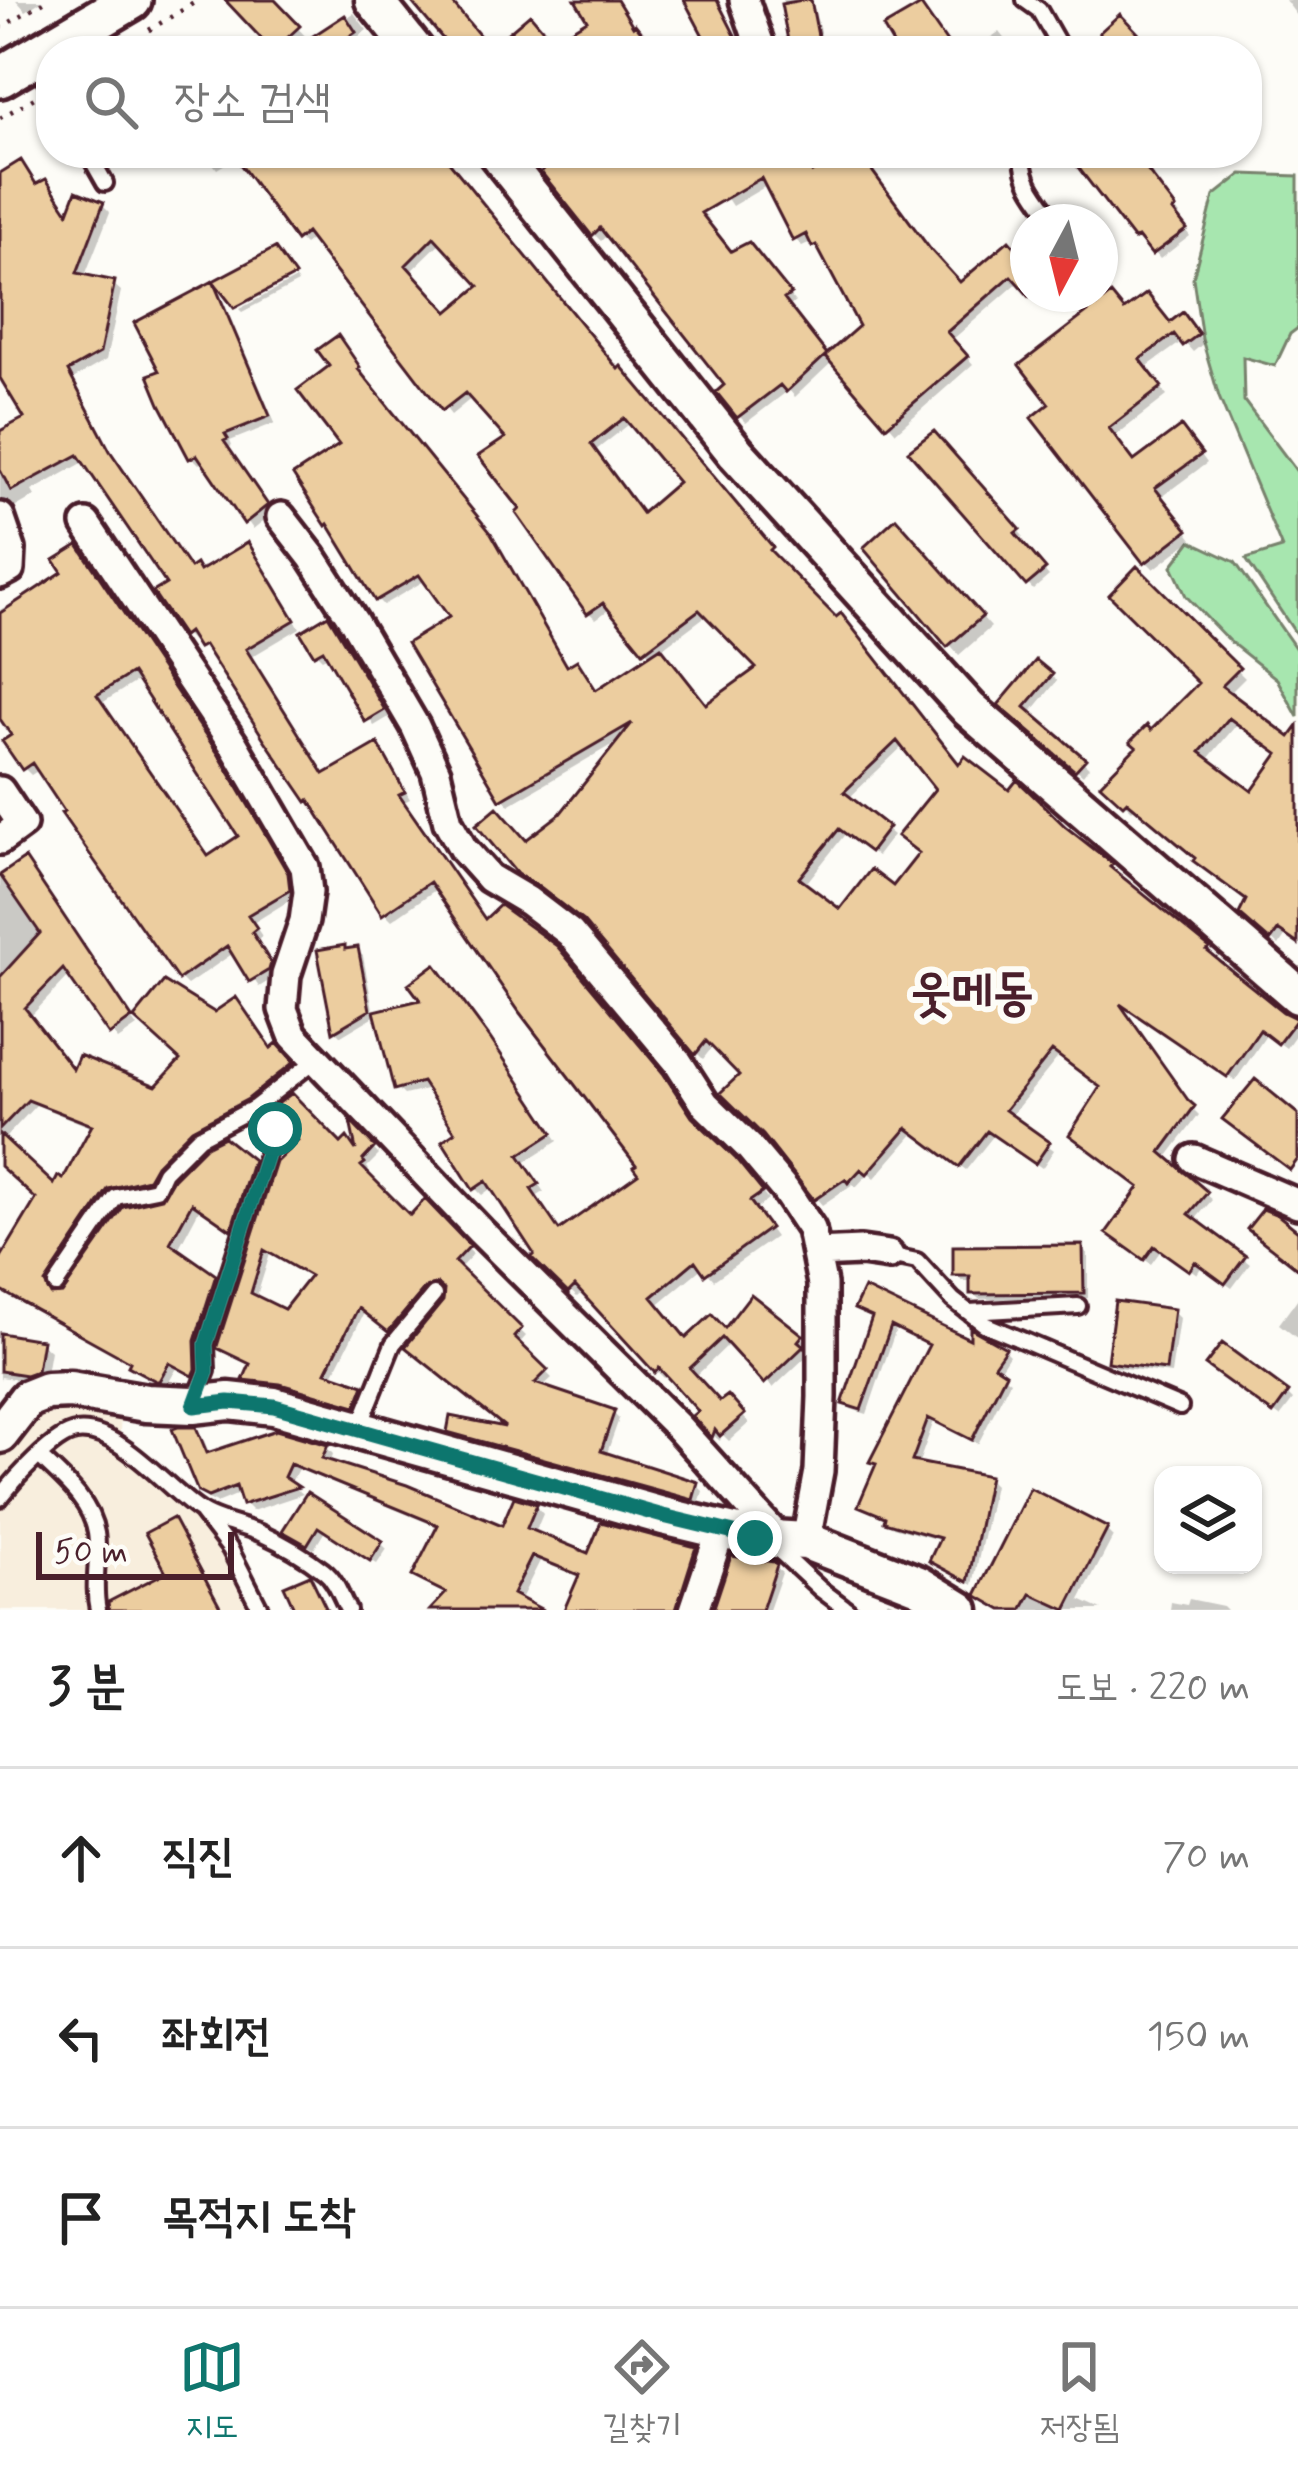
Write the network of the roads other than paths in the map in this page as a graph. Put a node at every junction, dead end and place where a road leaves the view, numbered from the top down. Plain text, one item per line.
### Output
1 (374, 0) edge
2 (744, 0) edge
3 (1025, 0) edge
4 (139, 15) edge
5 (104, 36) edge
6 (403, 36) edge
7 (757, 36) edge
8 (1054, 36) edge
9 (96, 168) edge
10 (508, 168) edge
11 (1024, 168) edge
12 (105, 183) dead end
13 (1043, 204) edge
14 (0, 517) edge
15 (281, 518) dead end
16 (86, 524) dead end
17 (0, 574) edge
18 (0, 791) edge
19 (0, 840) edge
20 (1298, 994) edge
21 (317, 1059) junction
22 (254, 1108) junction
23 (1194, 1159) dead end
24 (1298, 1204) edge
25 (816, 1253) junction
26 (890, 1255) joint
27 (56, 1285) dead end
28 (434, 1294) dead end
29 (1078, 1306) dead end
30 (969, 1312) junction
31 (194, 1406) junction
32 (1180, 1407) dead end
33 (358, 1430) junction
34 (0, 1433) edge
35 (40, 1456) junction
36 (0, 1498) edge
37 (202, 1513) junction
38 (721, 1530) junction
39 (783, 1539) junction
40 (98, 1610) edge
41 (261, 1610) edge
42 (348, 1610) edge
43 (694, 1610) edge
44 (848, 1610) edge
45 (960, 1610) edge

1 - 6 street
2 - 7 street
3 - 8 lane
4 - 5 main road
9 - 12 lane
10 - 20 street
11 - 13 lane
14 - 17 street
15 - 25 street
16 - 21 street
18 - 19 street
21 - 22 lane
21 - 39 street
22 - 27 lane
22 - 31 lane
23 - 24 street
25 - 26 street
25 - 39 street
26 - 30 lane
28 - 33 lane
29 - 30 lane
30 - 32 lane
31 - 33 street
31 - 34 street
33 - 38 street
35 - 36 lane
35 - 37 lane
35 - 40 lane
37 - 41 lane
37 - 42 lane
38 - 39 street
38 - 43 street
39 - 44 lane
39 - 45 street

